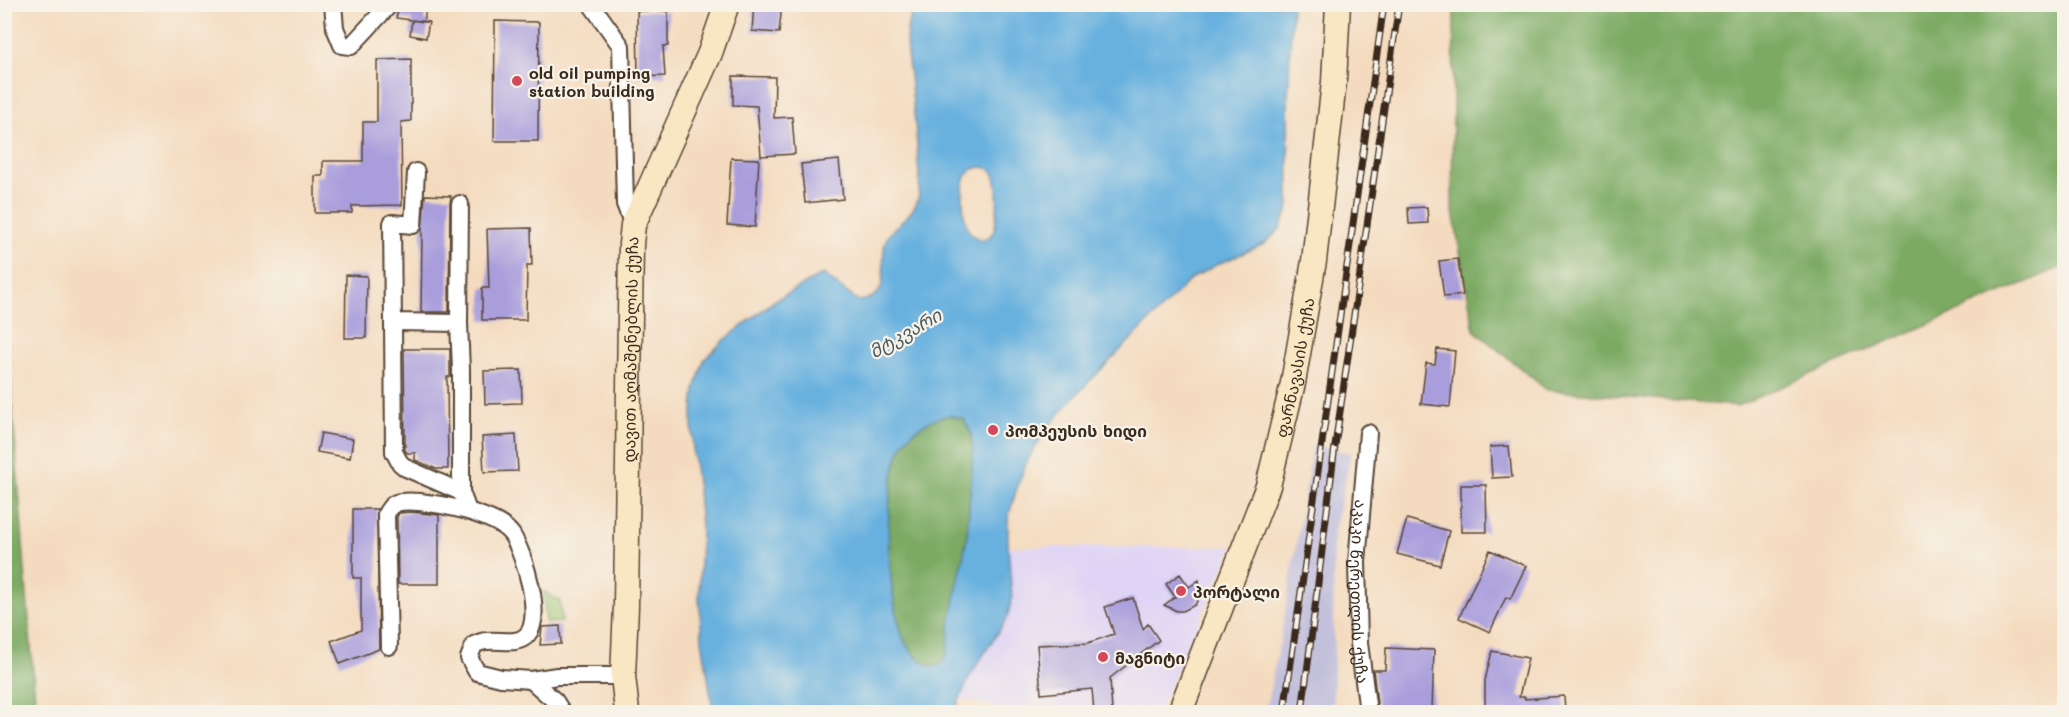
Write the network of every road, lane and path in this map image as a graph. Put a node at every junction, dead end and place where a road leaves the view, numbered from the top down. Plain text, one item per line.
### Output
1 (333, 4) edge
2 (390, 4) edge
3 (591, 4) edge
4 (727, 4) edge
5 (1338, 4) edge
6 (416, 172) dead end
7 (460, 204) dead end
8 (633, 225) junction
9 (393, 322) junction
10 (459, 323) junction
11 (1368, 433) dead end
12 (461, 492) junction
13 (468, 511) junction
14 (389, 646) dead end
15 (623, 676) junction
16 (531, 680) junction
17 (562, 712) edge
18 (627, 712) edge
19 (1180, 712) edge
20 (1368, 712) edge

1 - 2 street
3 - 8 street
4 - 8 main road, დავით აღმაშენებლის ქუჩა
5 - 19 main road, ფარნავასის ქუჩა
6 - 9 street
7 - 10 street
8 - 15 main road, დავით აღმაშენებლის ქუჩა
9 - 10 street
9 - 12 street
10 - 12 street
11 - 20 street, აკაკი წერეთლის ქუჩა
12 - 13 street
13 - 14 street
13 - 16 street
15 - 16 street
15 - 18 main road, დავით აღმაშენებლის ქუჩა
16 - 17 street

